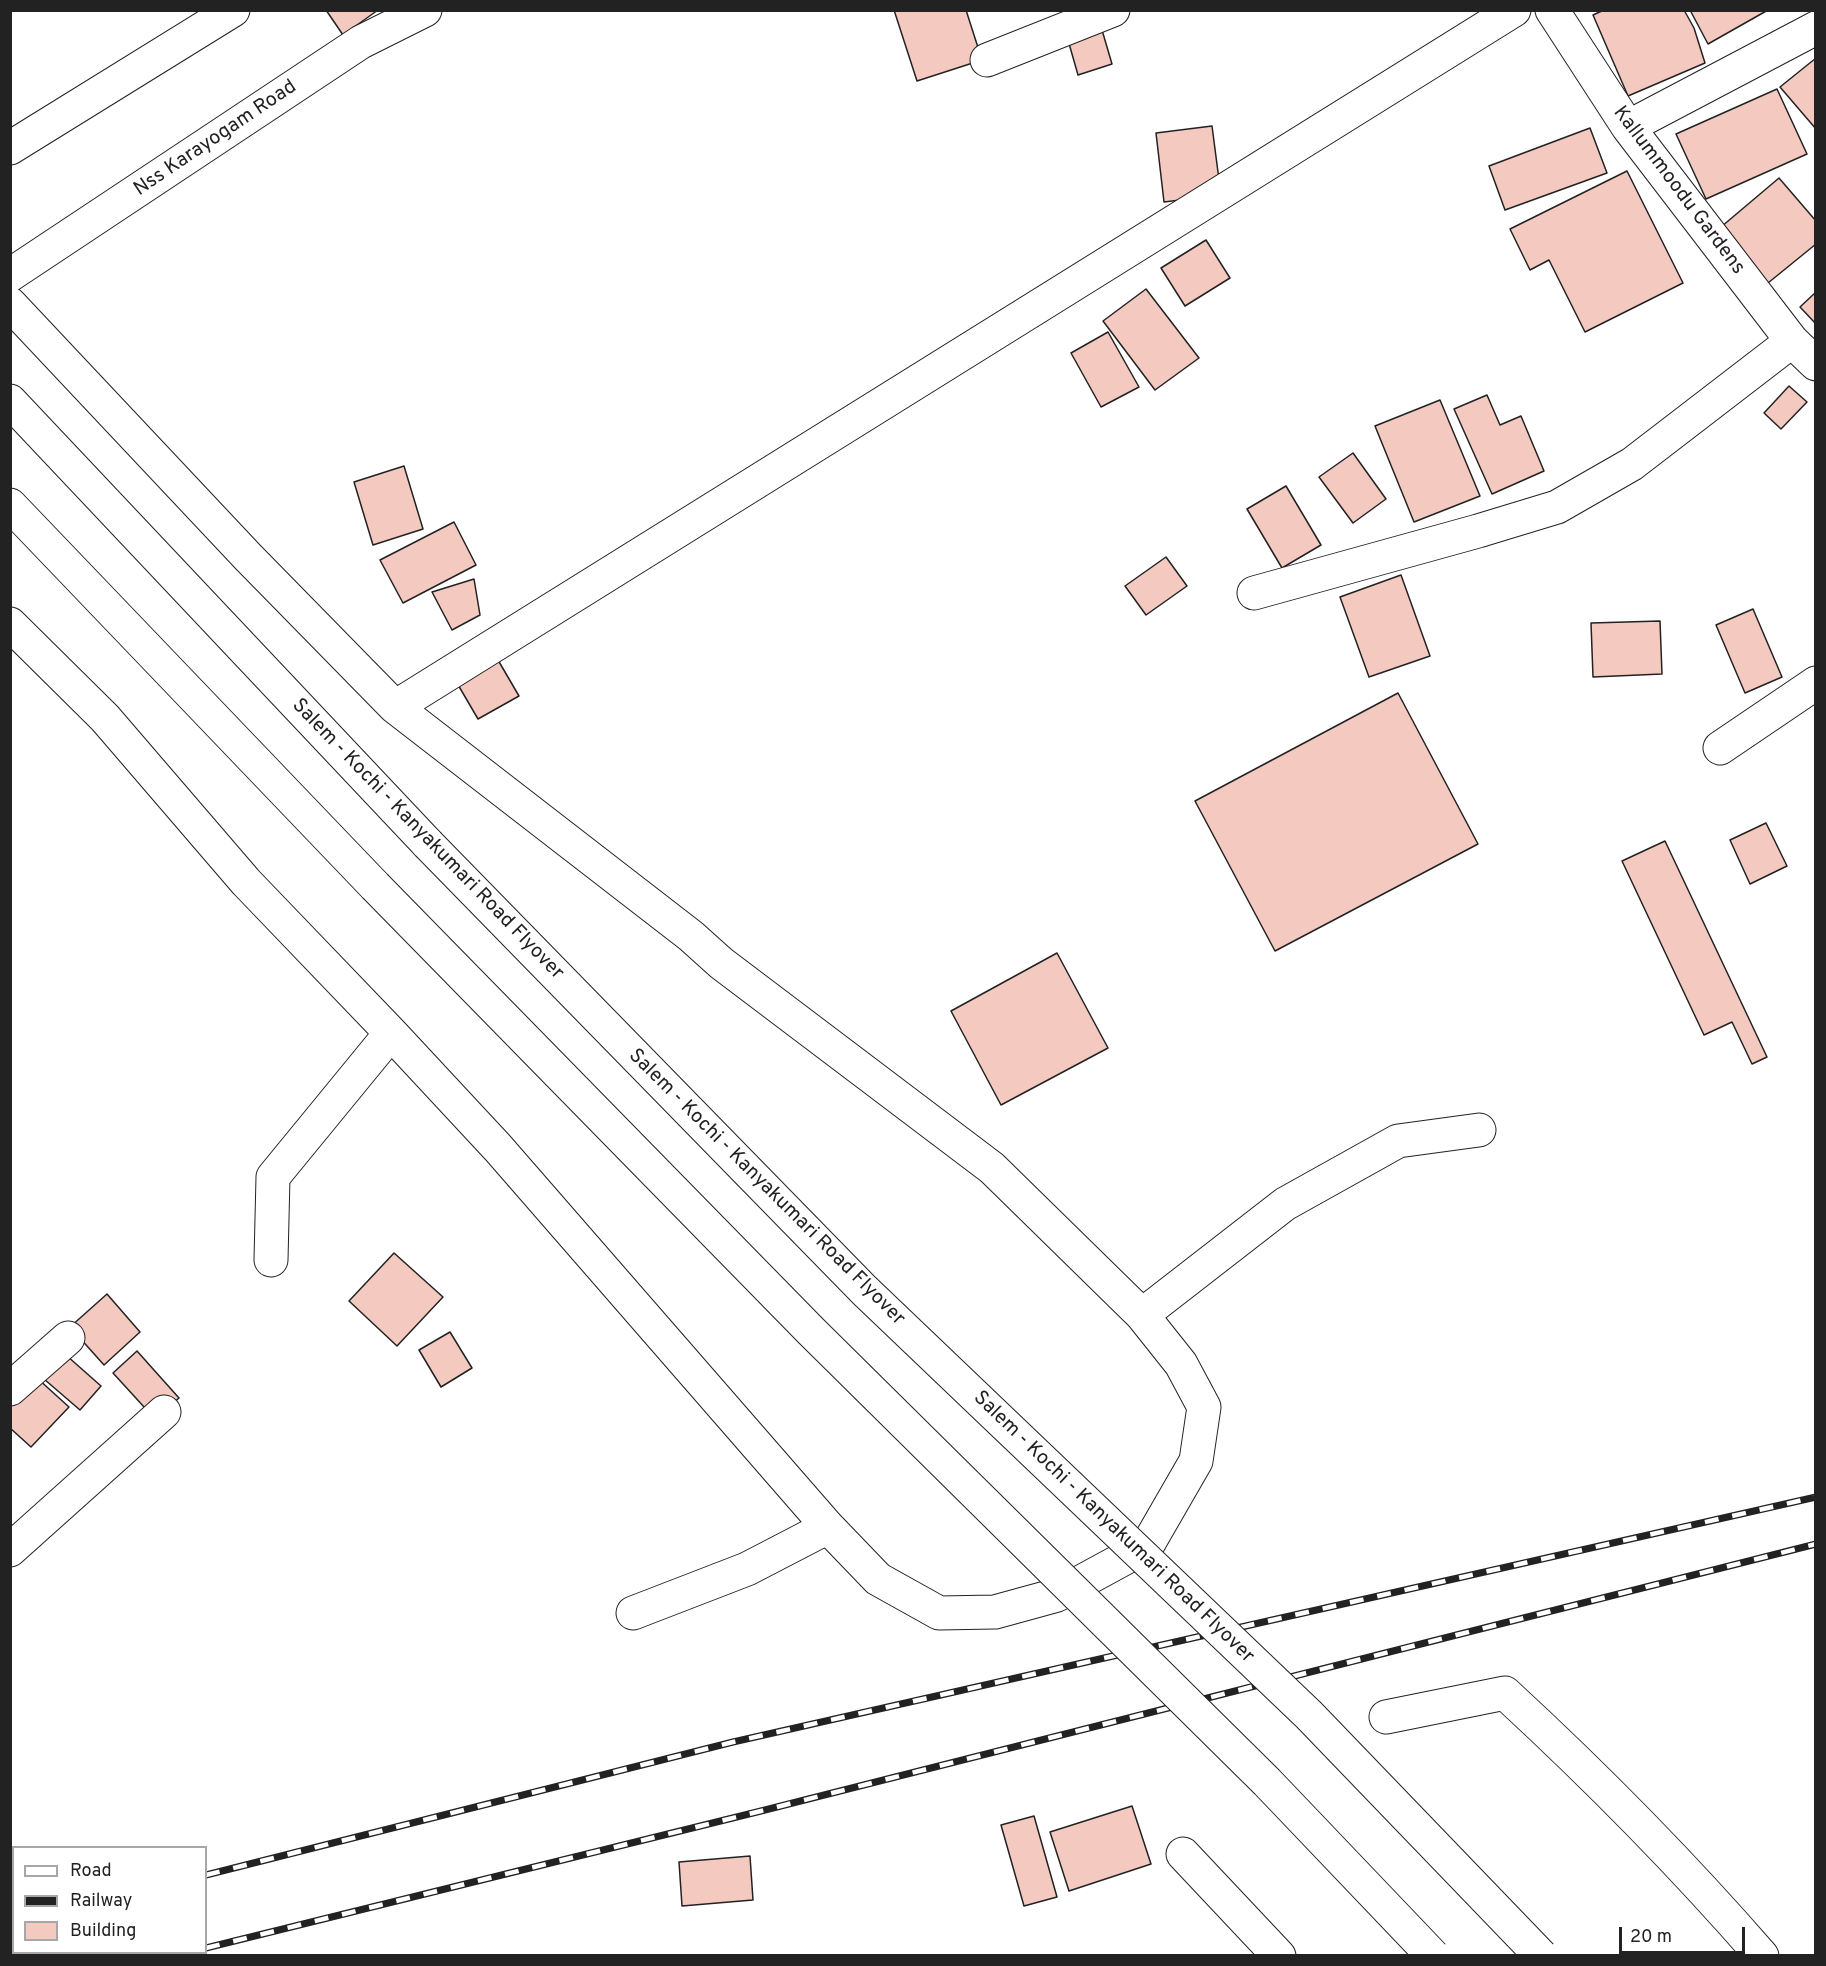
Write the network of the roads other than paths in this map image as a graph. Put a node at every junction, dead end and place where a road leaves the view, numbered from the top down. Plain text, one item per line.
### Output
1 (232, 10) edge
2 (425, 10) edge
3 (1113, 10) edge
4 (1514, 10) edge
5 (1552, 10) edge
6 (1815, 28) edge
7 (987, 60) dead end
8 (1628, 127) junction
9 (10, 148) edge
10 (10, 275) edge
11 (10, 304) edge
12 (1792, 341) junction
13 (1815, 364) edge
14 (10, 401) edge
15 (10, 505) edge
16 (1254, 593) dead end
17 (10, 624) edge
18 (1815, 683) edge
19 (395, 707) junction
20 (1720, 748) dead end
21 (392, 1033) junction
22 (1479, 1130) dead end
23 (271, 1260) dead end
24 (1142, 1315) junction
25 (68, 1338) dead end
26 (10, 1389) edge
27 (164, 1412) dead end
28 (828, 1527) junction
29 (10, 1550) edge
30 (633, 1613) dead end
31 (1386, 1717) dead end
32 (1183, 1854) dead end
33 (1279, 1956) edge
34 (1433, 1956) edge
35 (1541, 1956) edge
36 (1762, 1956) edge

1 - 9 main road
2 - 10 main road, Nss Karayogam Road
3 - 7 main road
4 - 19 main road
5 - 8 main road, Kallummoodu Gardens
6 - 8 main road
8 - 12 main road, Kallummoodu Gardens
11 - 19 main road
12 - 13 main road, Kallummoodu Gardens
12 - 16 main road
14 - 35 main road, Salem - Kochi - Kanyakumari Road Flyover, bridge
15 - 34 main road, bridge
17 - 21 main road
18 - 20 main road
19 - 24 main road
21 - 23 main road
21 - 28 main road
22 - 24 main road
24 - 28 main road
25 - 26 main road
27 - 29 main road
28 - 30 main road
31 - 36 main road
32 - 33 main road

